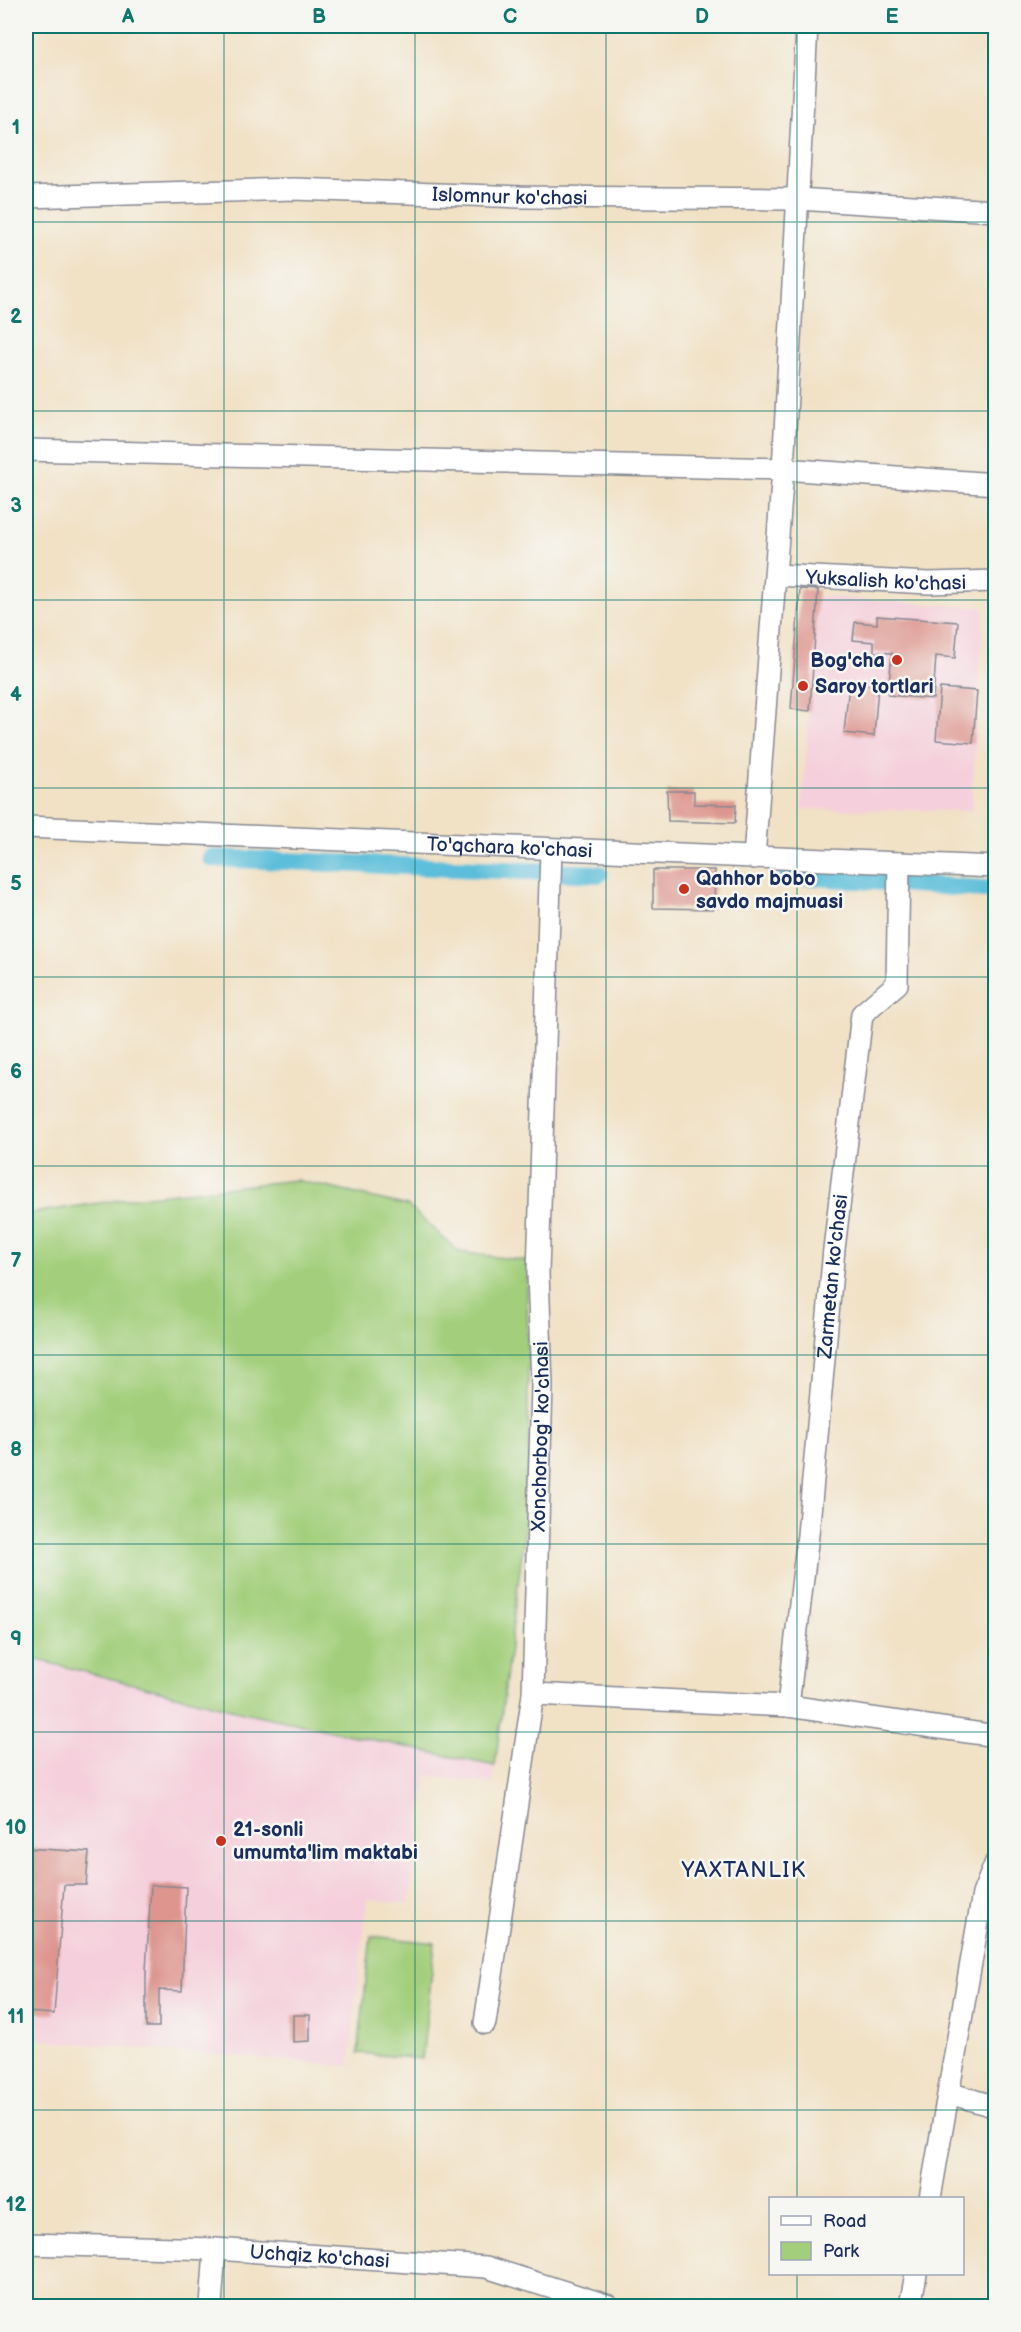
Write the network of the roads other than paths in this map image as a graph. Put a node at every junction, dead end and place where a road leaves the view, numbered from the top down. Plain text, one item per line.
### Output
1 (807, 26) edge
2 (26, 197) edge
3 (797, 199) junction
4 (996, 211) edge
5 (26, 450) edge
6 (783, 469) junction
7 (996, 484) edge
8 (776, 575) junction
9 (996, 581) edge
10 (26, 827) edge
11 (551, 849) junction
12 (754, 858) junction
13 (899, 863) junction
14 (996, 867) edge
15 (533, 1694) junction
16 (788, 1706) junction
17 (996, 1736) edge
18 (996, 1862) edge
19 (485, 2023) dead end
20 (949, 2093) junction
21 (996, 2107) edge
22 (930, 2197) edge
23 (26, 2244) edge
24 (215, 2248) junction
25 (916, 2275) edge
26 (211, 2307) edge
27 (609, 2307) edge
28 (910, 2307) edge

1 - 3 street
2 - 3 street, Islomnur ko'chasi
3 - 4 street, Islomnur ko'chasi
3 - 6 street
5 - 6 street
6 - 7 street
6 - 8 street
8 - 9 street, Yuksalish ko'chasi
8 - 12 street
10 - 11 street, To'qchara ko'chasi
11 - 12 street, To'qchara ko'chasi
11 - 15 street, Xonchorbog' ko'chasi
12 - 13 street, To'qchara ko'chasi
13 - 14 street, To'qchara ko'chasi
13 - 16 street, Zarmetan ko'chasi
15 - 16 street
15 - 19 street, Xonchorbog' ko'chasi
16 - 17 street
18 - 20 street
20 - 21 street
20 - 22 street
23 - 24 street, Uchqiz ko'chasi
24 - 26 street
24 - 27 street, Uchqiz ko'chasi
25 - 28 street

